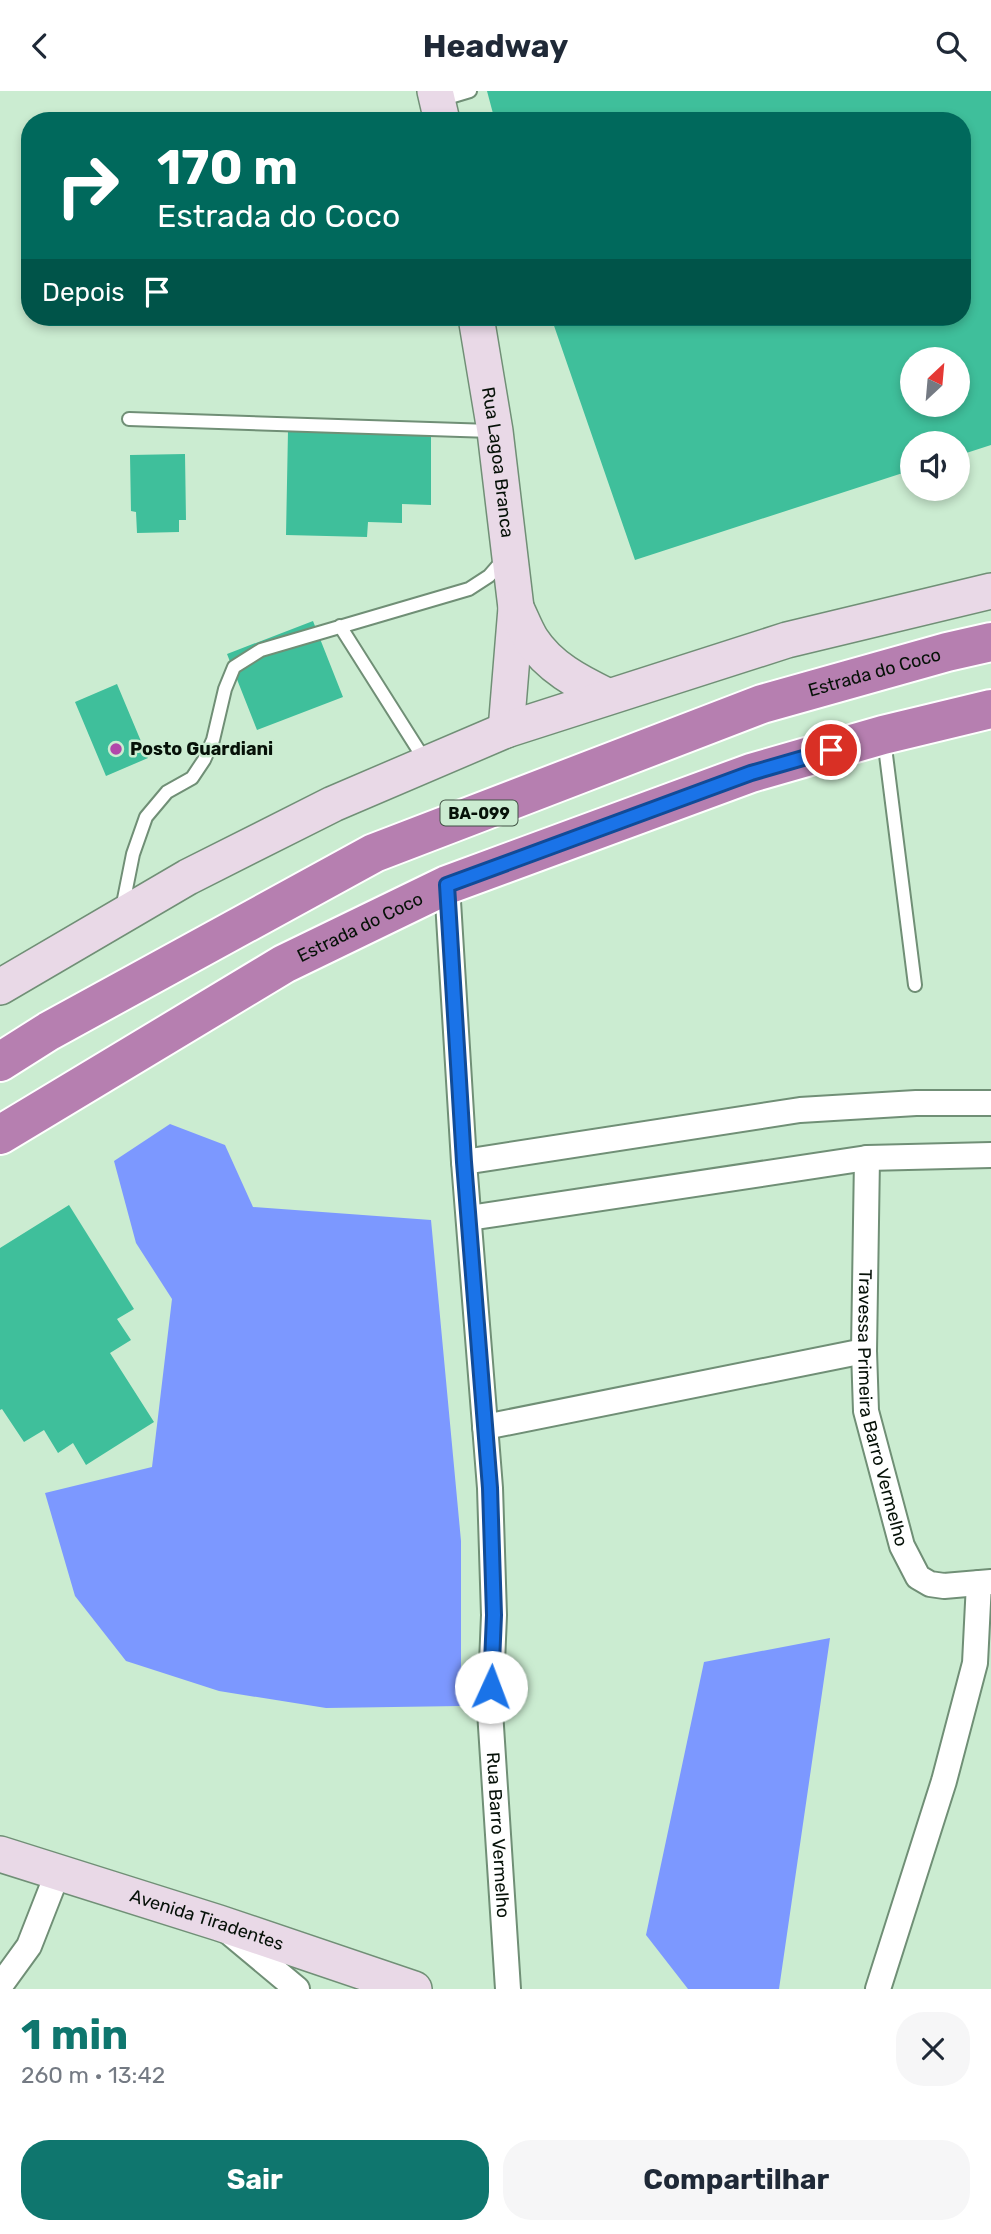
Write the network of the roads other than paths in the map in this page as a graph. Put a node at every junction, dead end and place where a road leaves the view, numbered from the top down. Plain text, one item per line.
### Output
1 (478, 326) edge
2 (130, 419) dead end
3 (495, 431) junction
4 (509, 553) junction
5 (991, 591) edge
6 (516, 608) junction
7 (340, 626) junction
8 (991, 642) edge
9 (607, 697) junction
10 (991, 709) edge
11 (506, 730) junction
12 (883, 735) junction
13 (426, 762) junction
14 (447, 885) junction
15 (121, 916) junction
16 (915, 985) dead end
17 (0, 987) edge
18 (0, 1062) edge
19 (991, 1103) edge
20 (0, 1135) edge
21 (991, 1155) edge
22 (867, 1158) junction
23 (464, 1162) junction
24 (469, 1218) junction
25 (864, 1351) junction
26 (485, 1427) junction
27 (985, 1583) edge
28 (0, 1854) edge
29 (58, 1872) junction
30 (219, 1923) junction
31 (0, 1986) edge
32 (297, 1989) edge
33 (414, 1989) edge
34 (508, 1989) edge
35 (878, 1989) edge

1 - 3 street, Rua Lagoa Branca
2 - 3 lane
3 - 4 street, Rua Lagoa Branca
4 - 6 street, Rua Lagoa Branca
4 - 7 lane
5 - 9 street
6 - 9 street, Rua Lagoa Branca
6 - 11 street, Rua Lagoa Branca
7 - 13 lane
7 - 15 lane
8 - 18 highway, Estrada do Coco / BA-099
9 - 11 street
10 - 12 highway, Estrada do Coco
11 - 13 street
12 - 14 highway, Estrada do Coco
12 - 16 lane
13 - 15 street
14 - 20 highway, Estrada do Coco
14 - 23 street, Rua Barro Vermelho
15 - 17 street
19 - 23 street
21 - 22 street
22 - 24 street
22 - 25 street, Travessa Primeira Barro Vermelho
23 - 24 street, Rua Barro Vermelho
24 - 26 street, Rua Barro Vermelho
25 - 26 street
25 - 27 street, Travessa Primeira Barro Vermelho
26 - 34 street, Rua Barro Vermelho
27 - 35 street
28 - 29 street, Avenida Tiradentes
29 - 30 street, Avenida Tiradentes
29 - 31 street
30 - 32 street
30 - 33 street, Avenida Tiradentes

